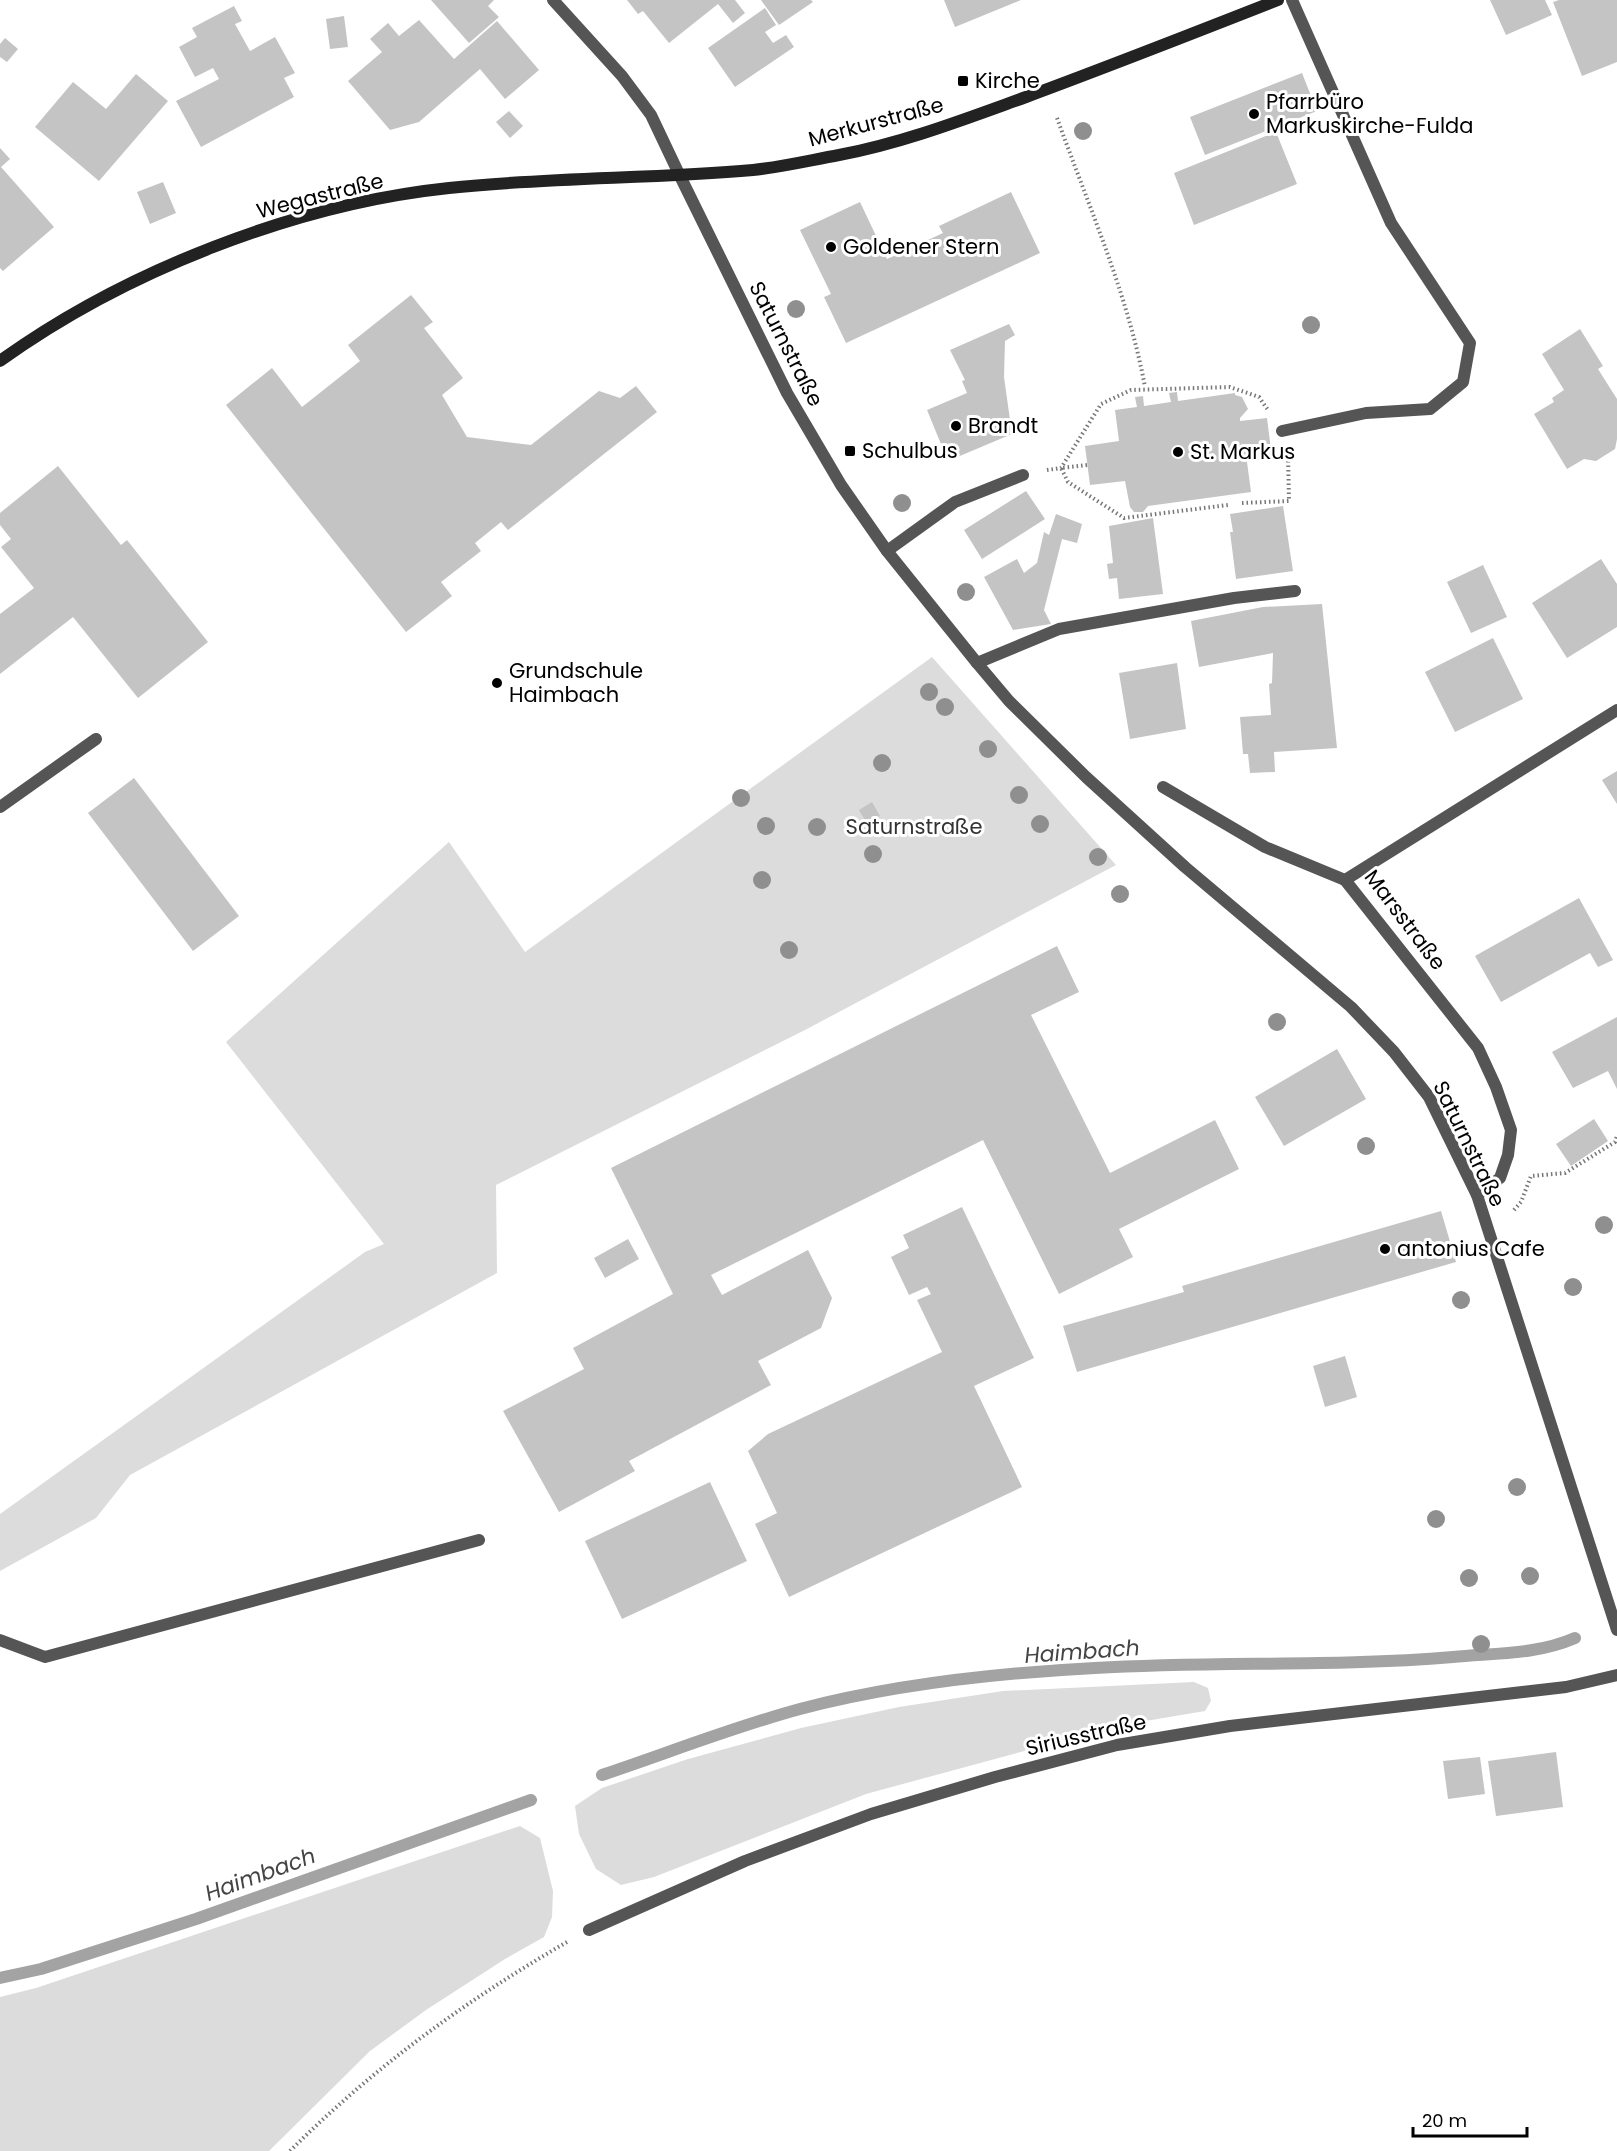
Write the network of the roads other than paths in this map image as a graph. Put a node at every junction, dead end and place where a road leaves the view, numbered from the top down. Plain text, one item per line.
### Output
1 (554, 0) edge
2 (1278, 0) edge
3 (1292, 0) edge
4 (679, 174) junction
5 (0, 361) edge
6 (1282, 431) road end
7 (1023, 475) road end
8 (887, 551) junction
9 (1294, 591) dead end
10 (977, 663) junction
11 (1617, 710) edge
12 (96, 739) dead end
13 (1163, 787) dead end
14 (0, 807) edge
15 (1345, 880) junction
16 (1477, 1195) junction
17 (479, 1540) dead end
18 (1617, 1630) edge
19 (0, 1640) edge
20 (1617, 1675) edge
21 (589, 1930) road end

1 - 4 street, Saturnstraße
2 - 4 main road, Merkurstraße
3 - 6 street
4 - 5 main road, Wegastraße
4 - 8 street, Saturnstraße
7 - 8 street
8 - 10 street, Saturnstraße
9 - 10 street
10 - 16 street, Saturnstraße
11 - 15 street, Marsstraße
12 - 14 street
13 - 15 street
15 - 16 street, Marsstraße
16 - 18 street, Saturnstraße
17 - 19 street
20 - 21 street, Siriusstraße

